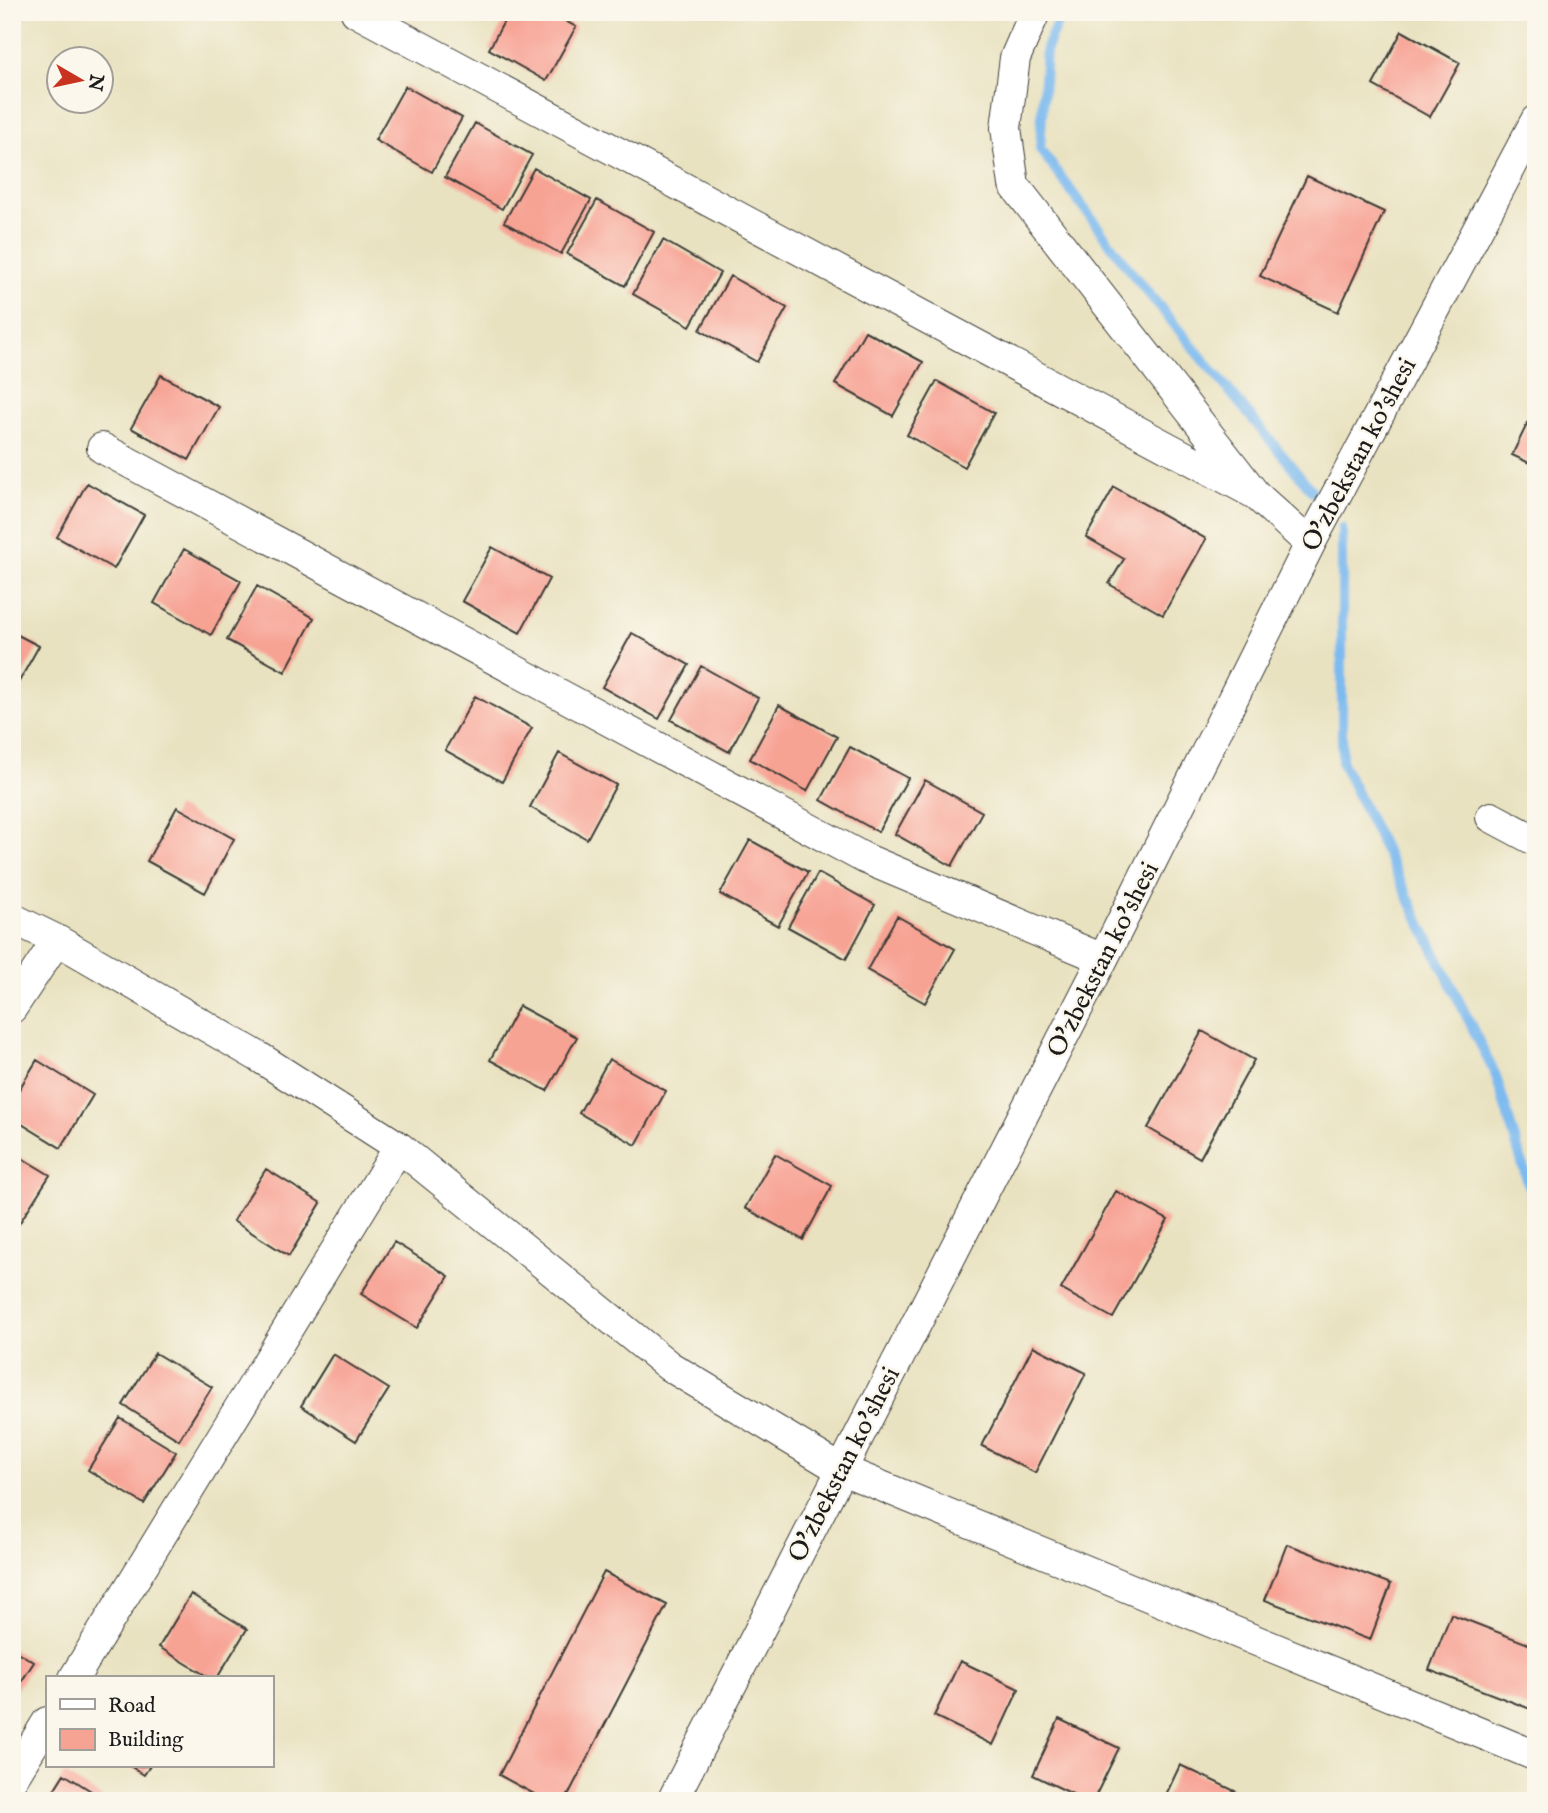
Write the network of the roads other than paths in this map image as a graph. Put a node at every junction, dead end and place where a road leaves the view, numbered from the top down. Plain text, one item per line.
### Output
1 (356, 12) edge
2 (1035, 12) edge
3 (1536, 120) edge
4 (102, 448) dead end
5 (1255, 494) junction
6 (1310, 544) junction
7 (1491, 817) dead end
8 (1536, 841) edge
9 (12, 918) edge
10 (57, 940) junction
11 (1103, 959) junction
12 (12, 1008) edge
13 (399, 1147) junction
14 (840, 1469) junction
15 (75, 1676) edge
16 (46, 1724) edge
17 (1536, 1756) edge
18 (12, 1779) edge
19 (672, 1801) edge

1 - 5 street
2 - 5 street
3 - 6 street, O'zbekstan ko'shesi
4 - 11 street
5 - 6 street
6 - 11 street, O'zbekstan ko'shesi
7 - 8 street
9 - 10 street
10 - 12 street
10 - 13 street
11 - 14 street, O'zbekstan ko'shesi
13 - 14 street
13 - 15 street
14 - 17 street
14 - 19 street, O'zbekstan ko'shesi
16 - 18 street

